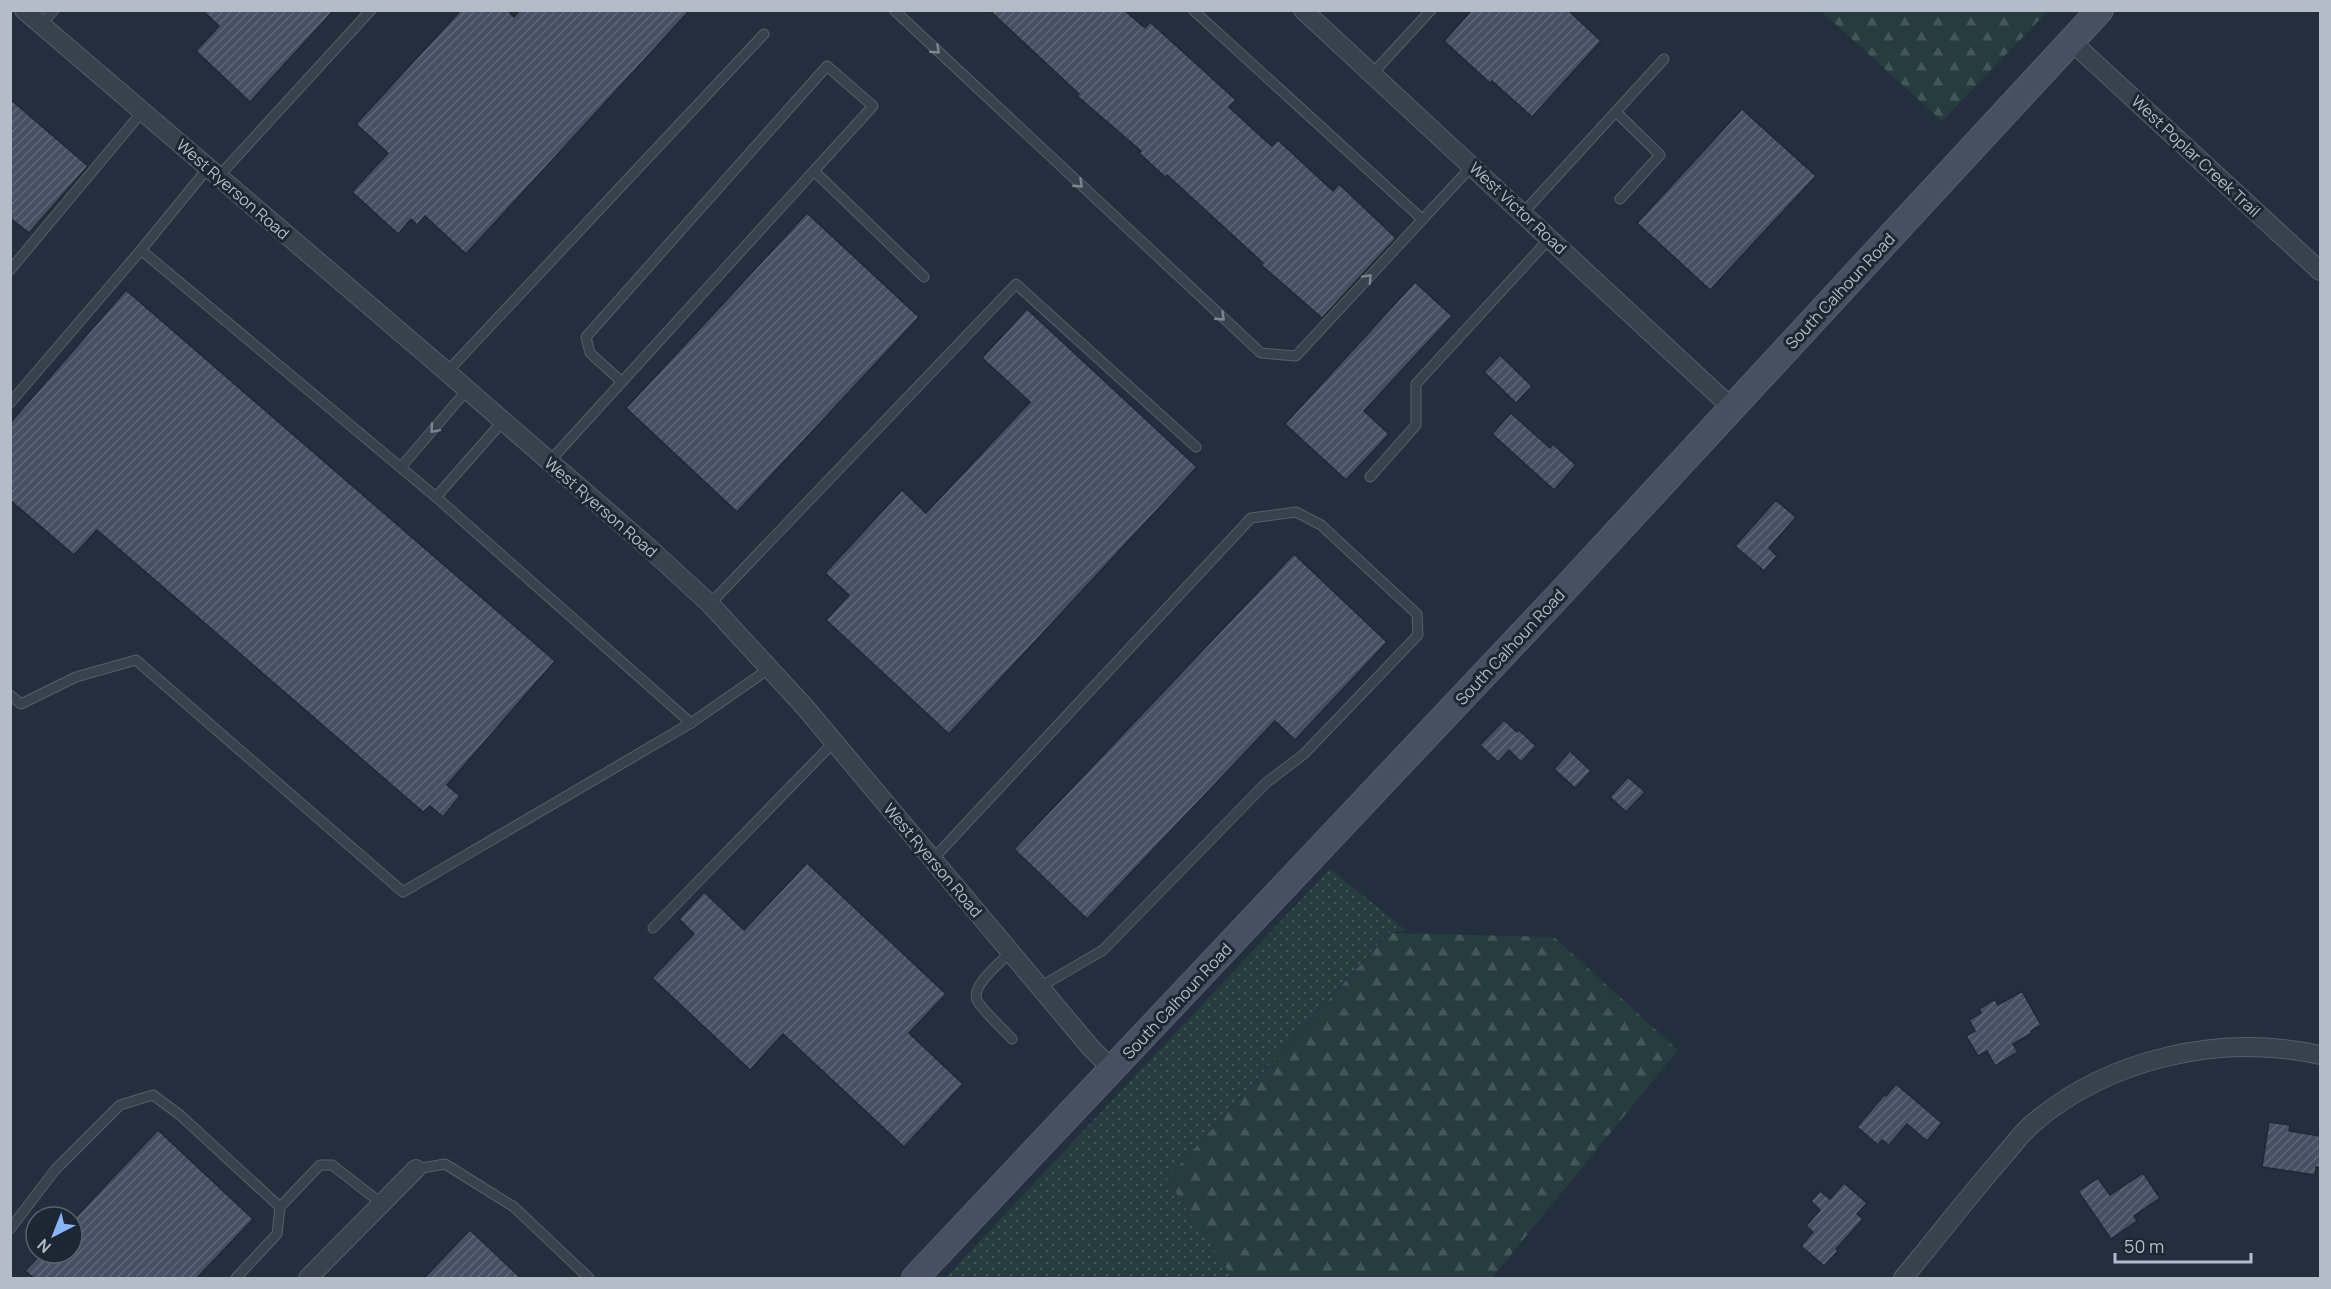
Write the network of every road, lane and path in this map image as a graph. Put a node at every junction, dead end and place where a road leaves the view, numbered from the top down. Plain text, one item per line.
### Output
1 (24, 10) edge
2 (54, 10) edge
3 (371, 10) edge
4 (894, 10) edge
5 (1192, 10) edge
6 (1303, 10) edge
7 (1431, 10) edge
8 (2100, 10) edge
9 (41, 25) junction
10 (764, 34) dead end
11 (2071, 41) junction
12 (1664, 59) dead end
13 (1372, 74) junction
14 (142, 112) junction
15 (1616, 112) junction
16 (1472, 165) junction
17 (814, 171) junction
18 (213, 173) junction
19 (1620, 199) dead end
20 (1523, 213) junction
21 (1422, 219) junction
22 (1550, 238) junction
23 (141, 250) junction
24 (10, 270) edge
25 (2320, 271) edge
26 (924, 277) dead end
27 (447, 372) junction
28 (622, 382) junction
29 (467, 390) junction
30 (10, 403) edge
31 (1732, 408) junction
32 (502, 421) junction
33 (1196, 447) dead end
34 (549, 462) junction
35 (401, 467) junction
36 (1370, 477) dead end
37 (436, 497) junction
38 (710, 604) junction
39 (770, 668) junction
40 (10, 695) edge
41 (691, 723) junction
42 (834, 742) junction
43 (933, 859) junction
44 (653, 928) dead end
45 (1011, 952) junction
46 (1040, 987) junction
47 (1012, 1039) dead end
48 (2320, 1055) edge
49 (1112, 1069) junction
50 (416, 1169) joint
51 (381, 1203) junction
52 (280, 1207) junction
53 (10, 1229) edge
54 (236, 1278) edge
55 (308, 1278) edge
56 (589, 1278) edge
57 (915, 1278) edge
58 (1903, 1278) edge

1 - 9 street, West Ryerson Road
2 - 9 lane
3 - 18 lane
4 -> 21 lane
5 - 21 lane
6 - 13 street, West Victor Road
7 - 13 lane
8 - 11 street, South Calhoun Road
9 - 14 street, West Ryerson Road
10 - 27 lane
11 - 25 street, West Poplar Creek Trail
11 - 31 street, South Calhoun Road
12 - 15 lane
13 - 16 street, West Victor Road
14 - 18 street, West Ryerson Road
14 - 24 lane
15 - 19 lane
15 - 20 lane
16 - 20 street, West Victor Road
16 - 21 lane
17 - 26 lane
17 - 28 lane
17 - 28 lane
18 - 23 lane
18 - 27 street, West Ryerson Road
20 - 22 street, West Victor Road
22 - 31 street, West Victor Road
22 - 36 lane
23 - 30 lane
23 - 35 lane
27 - 29 street, West Ryerson Road
28 - 34 lane
29 - 32 street, West Ryerson Road
29 -> 35 lane
31 - 49 street, South Calhoun Road
32 - 34 street, West Ryerson Road
32 - 37 lane
33 - 38 lane
34 - 38 street, West Ryerson Road
35 - 37 lane
37 - 41 lane
38 - 39 street, West Ryerson Road
39 - 41 lane
39 - 42 street, West Ryerson Road
40 - 41 lane
42 - 43 street, West Ryerson Road
42 - 44 lane
43 - 45 street, West Ryerson Road
43 - 46 lane
45 - 46 street, West Ryerson Road
45 - 47 lane
46 - 49 street, West Ryerson Road
48 - 58 street
49 - 57 street, South Calhoun Road
50 - 51 street
50 - 56 lane
51 - 52 lane
51 - 55 street
52 - 53 lane
52 - 54 lane

